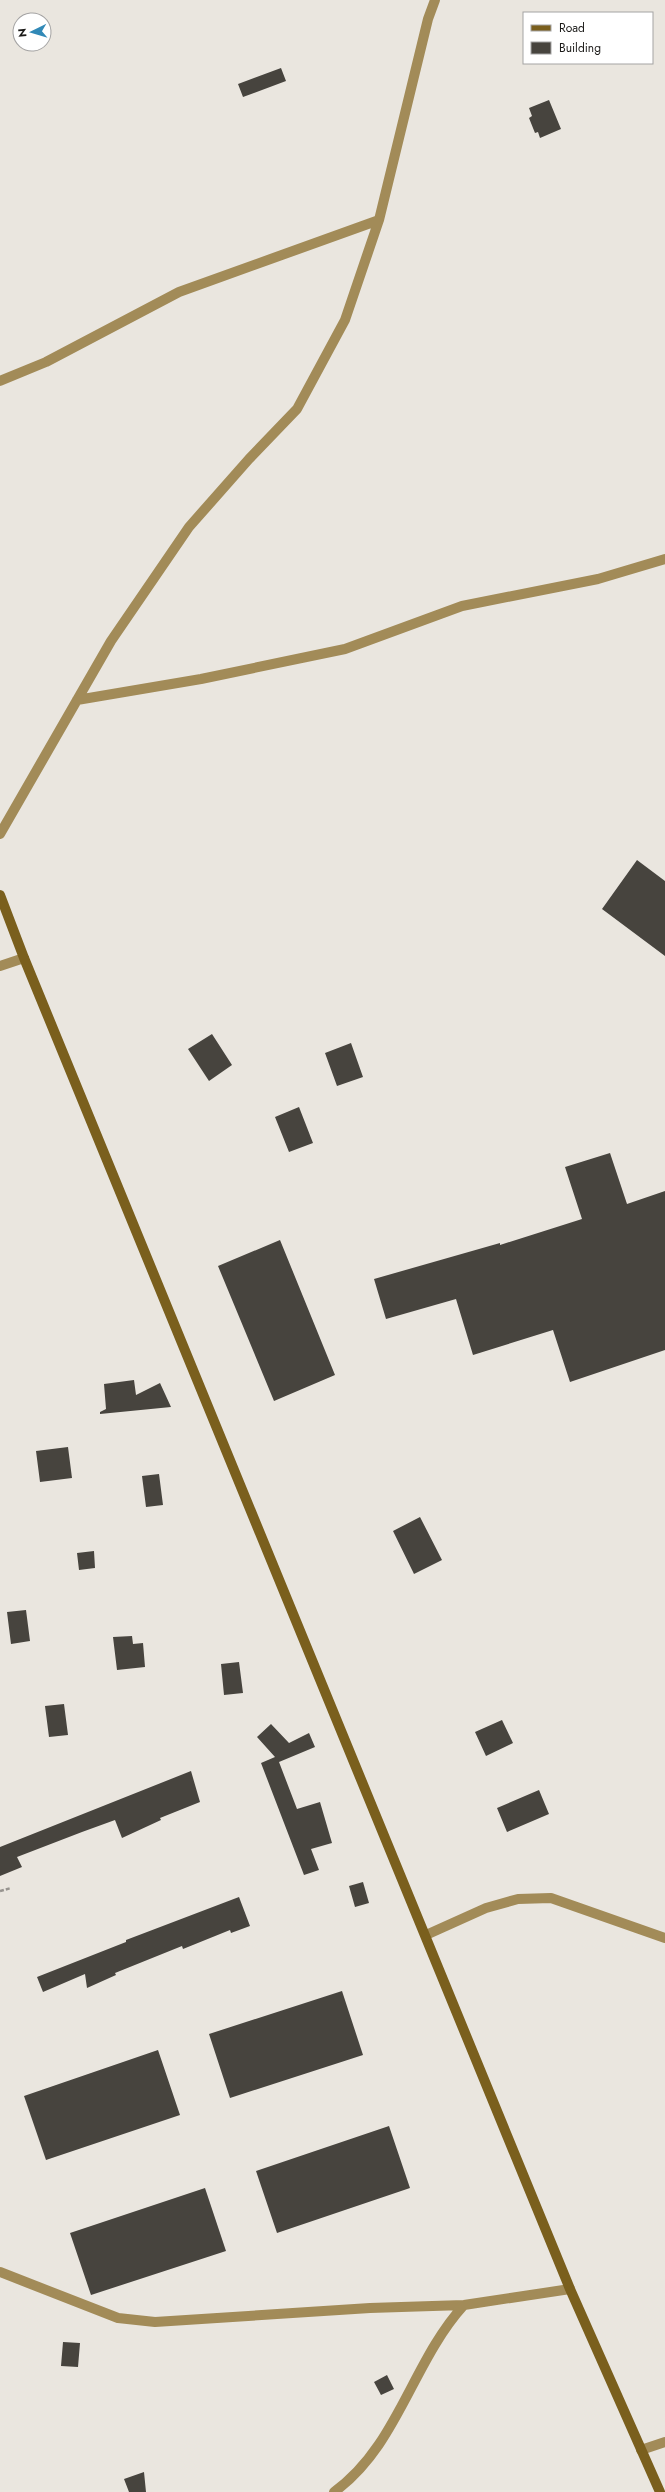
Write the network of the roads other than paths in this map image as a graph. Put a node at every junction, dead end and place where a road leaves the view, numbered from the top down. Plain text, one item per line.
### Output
1 (434, 0) edge
2 (379, 220) junction
3 (0, 381) edge
4 (665, 559) edge
5 (77, 700) junction
6 (0, 834) edge
7 (0, 896) edge
8 (24, 958) junction
9 (0, 966) edge
10 (426, 1935) junction
11 (665, 1938) edge
12 (0, 2272) edge
13 (570, 2289) junction
14 (464, 2305) junction
15 (665, 2442) edge
16 (641, 2450) junction
17 (334, 2492) edge
18 (660, 2492) edge

1 - 2 street
2 - 3 street
2 - 5 street
4 - 5 street
5 - 6 street
7 - 8 main road
8 - 9 street
8 - 10 main road
10 - 11 street
10 - 13 main road
12 - 14 street
13 - 14 street
13 - 16 main road
14 - 17 street
15 - 16 street
16 - 18 main road

